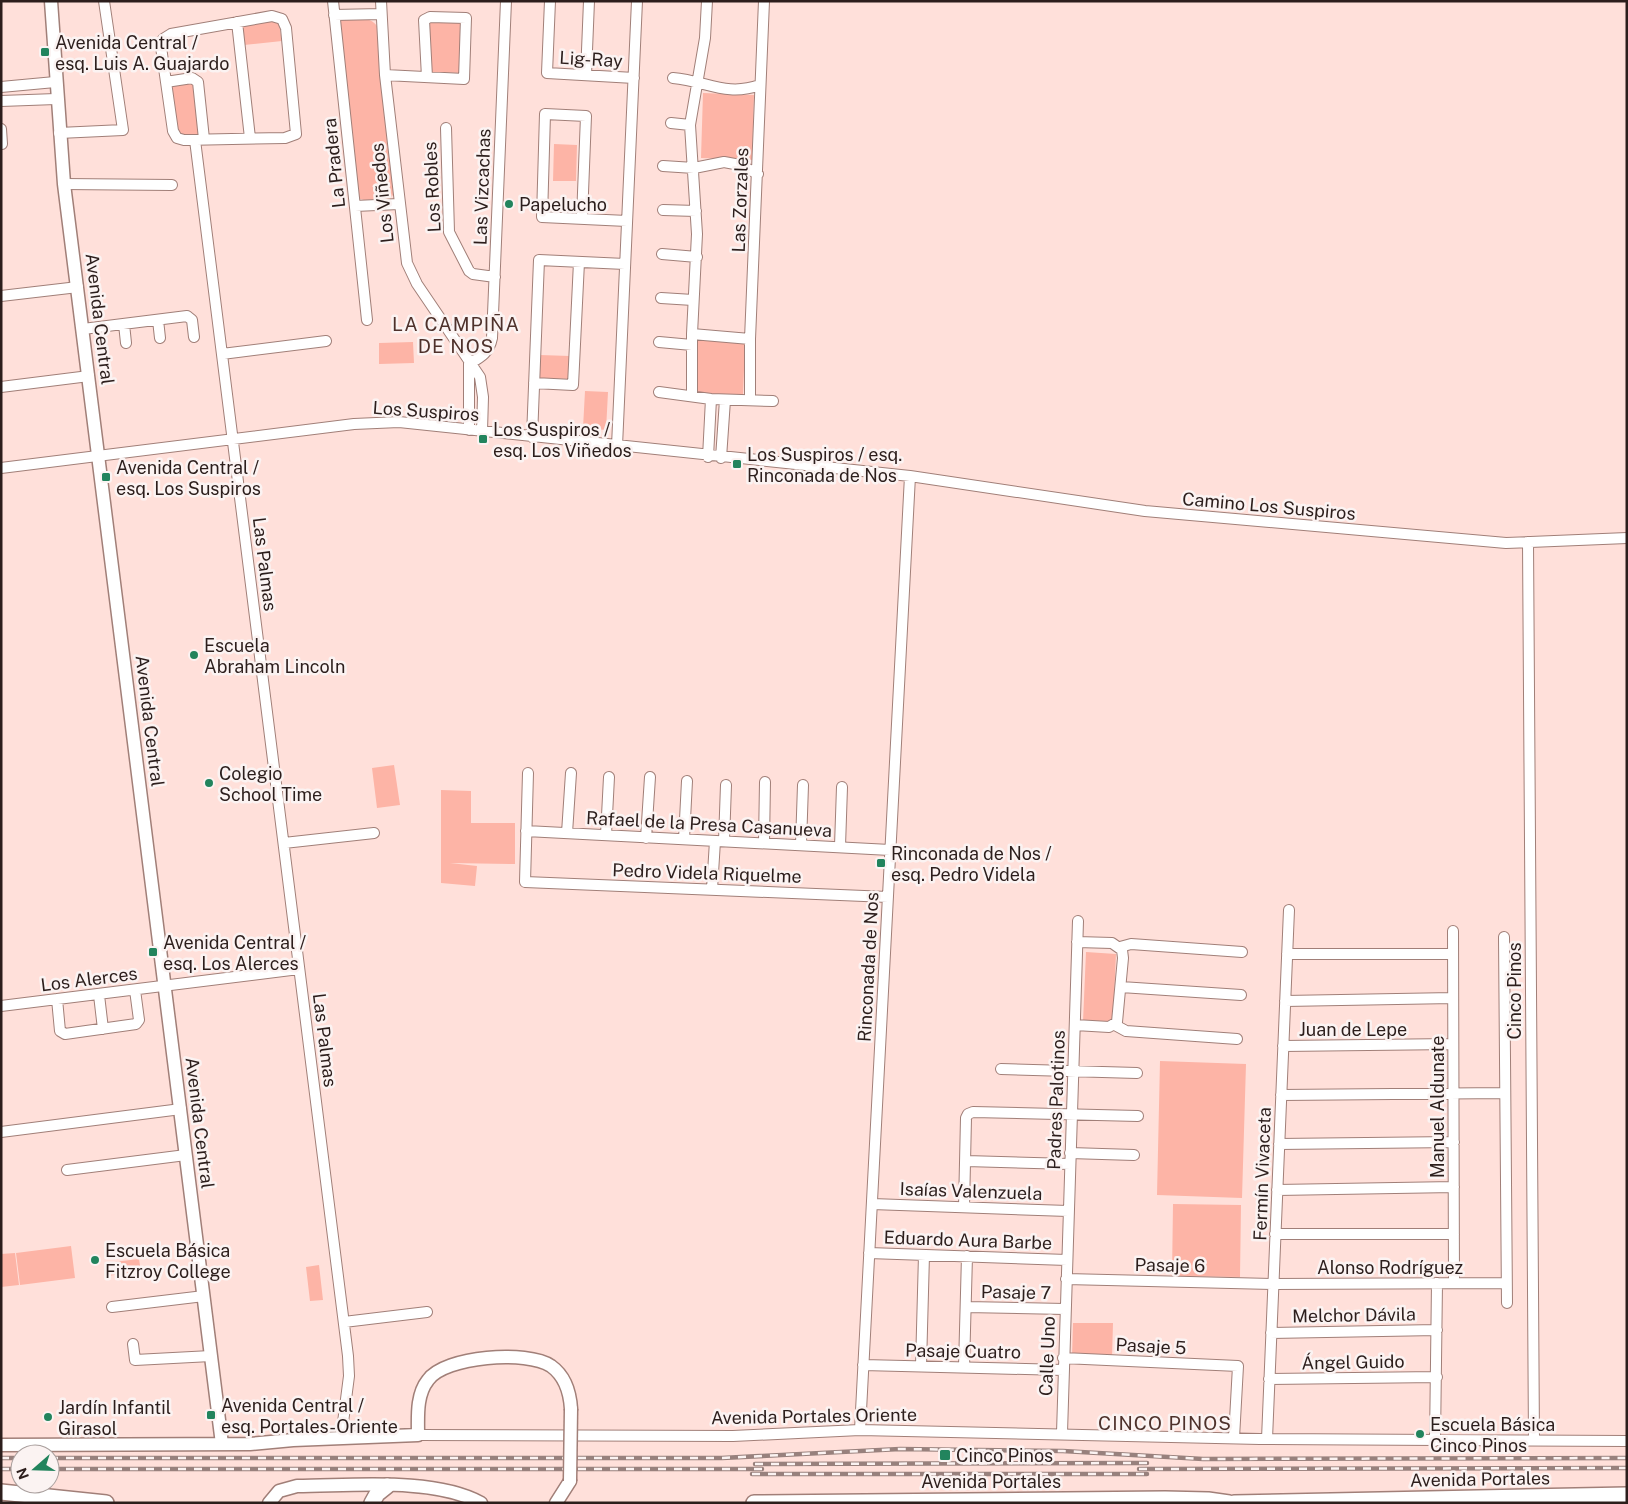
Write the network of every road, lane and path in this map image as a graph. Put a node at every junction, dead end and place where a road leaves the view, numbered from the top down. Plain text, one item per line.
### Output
1 (51, 1) edge
2 (104, 1) edge
3 (333, 1) edge
4 (381, 1) edge
5 (506, 1) edge
6 (550, 1) edge
7 (589, 1) edge
8 (637, 1) edge
9 (707, 1) edge
10 (764, 1) edge
11 (334, 14) junction
12 (381, 14) junction
13 (237, 22) junction
14 (385, 74) junction
15 (586, 75) junction
16 (427, 77) junction
17 (634, 78) junction
18 (673, 78) dead end
19 (698, 81) junction
20 (56, 82) junction
21 (166, 82) junction
22 (760, 84) junction
23 (1, 87) edge
24 (56, 99) junction
25 (1, 101) edge
26 (671, 123) dead end
27 (690, 125) junction
28 (446, 128) dead end
29 (1, 129) edge
30 (59, 133) junction
31 (2, 138) edge
32 (250, 138) junction
33 (200, 140) junction
34 (663, 166) dead end
35 (694, 168) junction
36 (758, 174) junction
37 (64, 184) junction
38 (172, 185) dead end
39 (399, 204) junction
40 (355, 206) junction
41 (664, 210) dead end
42 (696, 211) junction
43 (582, 218) junction
44 (627, 221) junction
45 (662, 254) dead end
46 (697, 257) junction
47 (579, 262) junction
48 (625, 264) junction
49 (495, 277) junction
50 (78, 287) junction
51 (1, 296) edge
52 (661, 298) dead end
53 (693, 300) junction
54 (158, 320) junction
55 (367, 320) dead end
56 (124, 324) junction
57 (83, 329) junction
58 (692, 334) junction
59 (194, 337) dead end
60 (160, 338) dead end
61 (750, 339) junction
62 (326, 341) dead end
63 (659, 342) dead end
64 (126, 343) dead end
65 (692, 345) junction
66 (222, 354) junction
67 (469, 364) junction
68 (89, 376) junction
69 (534, 383) junction
70 (1, 387) edge
71 (659, 392) dead end
72 (692, 396) junction
73 (711, 399) junction
74 (725, 400) junction
75 (750, 400) junction
76 (773, 401) dead end
77 (469, 430) junction
78 (482, 431) junction
79 (532, 437) junction
80 (233, 440) junction
81 (616, 446) junction
82 (99, 456) junction
83 (708, 457) junction
84 (721, 458) junction
85 (1, 468) edge
86 (910, 476) junction
87 (1627, 538) edge
88 (1528, 542) junction
89 (528, 773) dead end
90 (572, 773) dead end
91 (609, 776) dead end
92 (650, 777) dead end
93 (687, 781) dead end
94 (765, 782) dead end
95 (726, 785) dead end
96 (803, 785) dead end
97 (842, 786) dead end
98 (526, 831) junction
99 (374, 833) dead end
100 (567, 833) junction
101 (606, 836) junction
102 (646, 838) junction
103 (684, 839) junction
104 (720, 841) junction
105 (764, 842) junction
106 (284, 843) junction
107 (801, 844) junction
108 (840, 846) junction
109 (890, 850) junction
110 (712, 890) junction
111 (888, 897) junction
112 (1289, 910) dead end
113 (1078, 921) dead end
114 (1453, 931) dead end
115 (1504, 937) dead end
116 (1077, 942) junction
117 (1120, 947) junction
118 (1242, 952) dead end
119 (1288, 954) junction
120 (1453, 954) junction
121 (299, 969) junction
122 (166, 987) junction
123 (1121, 987) junction
124 (135, 990) junction
125 (99, 995) junction
126 (1241, 995) dead end
127 (1453, 998) junction
128 (57, 1000) junction
129 (1285, 1001) junction
130 (1, 1006) edge
131 (1074, 1025) junction
132 (1115, 1025) junction
133 (103, 1029) junction
134 (1236, 1039) dead end
135 (1453, 1044) junction
136 (1284, 1046) junction
137 (1001, 1069) dead end
138 (1073, 1071) junction
139 (1137, 1073) dead end
140 (1505, 1093) junction
141 (1453, 1094) junction
142 (1281, 1095) junction
143 (180, 1109) junction
144 (1072, 1114) junction
145 (1138, 1116) dead end
146 (1, 1132) edge
147 (1454, 1142) junction
148 (1279, 1144) junction
149 (1070, 1153) junction
150 (186, 1155) junction
151 (1134, 1155) dead end
152 (966, 1161) junction
153 (1070, 1164) junction
154 (67, 1170) dead end
155 (1454, 1187) junction
156 (1277, 1190) junction
157 (872, 1204) junction
158 (964, 1207) junction
159 (1068, 1211) junction
160 (1276, 1234) junction
161 (1454, 1234) junction
162 (869, 1253) junction
163 (924, 1255) junction
164 (967, 1256) junction
165 (1067, 1260) junction
166 (1066, 1279) junction
167 (1437, 1283) junction
168 (1454, 1283) junction
169 (1506, 1283) junction
170 (1273, 1284) junction
171 (204, 1296) junction
172 (1506, 1302) dead end
173 (112, 1307) dead end
174 (966, 1307) junction
175 (1065, 1309) junction
176 (427, 1312) dead end
177 (344, 1322) junction
178 (1437, 1330) junction
179 (1271, 1333) junction
180 (133, 1344) dead end
181 (211, 1356) junction
182 (1063, 1358) junction
183 (863, 1365) junction
184 (921, 1366) junction
185 (964, 1367) junction
186 (1063, 1370) junction
187 (1437, 1377) junction
188 (1269, 1379) junction
189 (860, 1430) junction
190 (1062, 1433) junction
191 (418, 1435) junction
192 (341, 1438) junction
193 (1234, 1438) junction
194 (1267, 1439) junction
195 (1436, 1440) junction
196 (1534, 1440) junction
197 (1627, 1441) edge
198 (222, 1444) junction
199 (1, 1445) edge
200 (387, 1486) junction
201 (1, 1492) edge
202 (1627, 1495) edge
203 (1165, 1501) edge
204 (875, 1502) edge
205 (1334, 1502) edge
206 (106, 1503) edge
207 (269, 1503) edge
208 (372, 1503) edge
209 (481, 1503) edge
210 (556, 1503) edge
211 (754, 1503) edge
212 (1229, 1503) edge
213 (1234, 1503) edge

1 - 20 street, Avenida Central
2 - 30 street
3 - 11 street, La Pradera
4 - 12 street, Los Viñedos
5 - 49 street, Las Vizcachas
6 - 15 street, Lig-Ray
7 - 15 street
8 - 17 street
9 - 19 street
10 - 22 street, Las Zorzales
11 - 12 street
11 - 40 street, La Pradera
12 - 14 street, Los Viñedos
13 - 21 street
13 - 32 street
13 - 32 street
14 - 16 street
14 - 39 street, Los Viñedos
15 - 17 street, Lig-Ray
16 - 16 street
17 - 44 street
18 - 19 street
19 - 22 street
19 - 27 street
20 - 23 street
20 - 24 street, Avenida Central
21 - 33 street
21 - 33 street, Las Palmas
22 - 36 street, Las Zorzales
24 - 25 street
24 - 30 street, Avenida Central
26 - 27 street
27 - 35 street
28 - 49 street, Los Robles
29 - 31 street
30 - 37 street, Avenida Central
32 - 33 street
33 - 66 street, Las Palmas
34 - 35 street
35 - 36 street
35 - 42 street
36 - 61 street, Las Zorzales
37 - 38 street
37 - 50 street, Avenida Central
39 - 40 street
39 - 67 street, Los Viñedos
40 - 55 street, La Pradera
41 - 42 street
42 - 46 street
43 - 43 street
43 - 44 street
44 - 48 street
45 - 46 street
46 - 53 street
47 - 48 street
47 - 69 street
47 - 69 street
48 - 81 street
49 - 67 street, Las Vizcachas
50 - 51 street
50 - 57 street, Avenida Central
52 - 53 street
53 - 58 street
54 - 56 street
54 - 59 street
54 - 60 street
56 - 57 street
56 - 64 street
57 - 68 street, Avenida Central
58 - 61 street
58 - 65 street
61 - 75 street, Las Zorzales
62 - 66 street
63 - 65 street
65 - 72 street
66 - 80 street, Las Palmas
67 - 77 street
67 - 78 street, Los Viñedos
68 - 70 street
68 - 82 street, Avenida Central
69 - 79 street
71 - 72 street
72 - 73 street
73 - 74 street
73 - 83 street
74 - 75 street
74 - 84 street
75 - 76 street
77 - 78 street, Los Suspiros
77 - 80 street, Los Suspiros
78 - 79 street, Los Suspiros
79 - 81 street, Los Suspiros
80 - 82 street, Los Suspiros
80 - 106 street, Las Palmas
81 - 83 street, Los Suspiros
82 - 85 street, Los Suspiros
82 - 122 street, Avenida Central
83 - 84 street, Los Suspiros
84 - 86 street, Los Suspiros
86 - 88 street, Camino Los Suspiros
86 - 109 street, Rinconada de Nos
87 - 88 street, Camino Los Suspiros
88 - 196 street, Cinco Pinos
89 - 98 street
90 - 100 street
91 - 101 street
92 - 102 street
93 - 103 street
94 - 105 street
95 - 104 street
96 - 107 street
97 - 108 street
98 - 100 street, Rafael de la Presa Casanueva
98 - 110 street, Pedro Videla Riquelme
99 - 106 street
100 - 101 street, Rafael de la Presa Casanueva
101 - 102 street, Rafael de la Presa Casanueva
102 - 103 street, Rafael de la Presa Casanueva
103 - 104 street, Rafael de la Presa Casanueva
104 - 105 street, Rafael de la Presa Casanueva
104 - 110 street
105 - 107 street, Rafael de la Presa Casanueva
106 - 121 street, Las Palmas
107 - 108 street, Rafael de la Presa Casanueva
108 - 109 street, Rafael de la Presa Casanueva
109 - 111 street, Rinconada de Nos
110 - 111 street, Pedro Videla Riquelme
111 - 157 street, Rinconada de Nos
112 - 119 street, Fermín Vivaceta
113 - 116 street, Padres Palotinos
114 - 120 street, Manuel Aldunate
115 - 140 street, Cinco Pinos
116 - 117 street
116 - 131 street, Padres Palotinos
117 - 118 street
117 - 123 street
119 - 120 street
119 - 129 street, Fermín Vivaceta
120 - 127 street, Manuel Aldunate
121 - 122 street, Los Alerces
121 - 177 street, Las Palmas
122 - 124 street, Los Alerces
122 - 143 street, Avenida Central
123 - 126 street
123 - 132 street
124 - 125 street, Los Alerces
124 - 133 street
125 - 128 street, Los Alerces
125 - 133 street
127 - 129 street
127 - 135 street, Manuel Aldunate
128 - 130 street, Los Alerces
128 - 133 street
129 - 136 street, Fermín Vivaceta
131 - 132 street
131 - 138 street, Padres Palotinos
132 - 134 street
135 - 136 street, Juan de Lepe
135 - 141 street, Manuel Aldunate
136 - 142 street, Fermín Vivaceta
137 - 138 street
138 - 139 street
138 - 144 street, Padres Palotinos
140 - 141 street
140 - 169 street, Cinco Pinos
141 - 142 street
141 - 147 street, Manuel Aldunate
142 - 148 street, Fermín Vivaceta
143 - 146 street
143 - 150 street, Avenida Central
144 - 145 street
144 - 149 street, Padres Palotinos
144 - 152 street
147 - 148 street
147 - 155 street, Manuel Aldunate
148 - 156 street, Fermín Vivaceta
149 - 151 street
149 - 153 street, Padres Palotinos
150 - 154 street
150 - 171 street, Avenida Central
152 - 153 street
152 - 158 street
153 - 159 street, Padres Palotinos
155 - 156 street
155 - 161 street, Manuel Aldunate
156 - 160 street, Fermín Vivaceta
157 - 158 street, Isaías Valenzuela
157 - 162 street, Rinconada de Nos
158 - 159 street, Isaías Valenzuela
159 - 165 street, Padres Palotinos
160 - 161 street
160 - 170 street, Fermín Vivaceta
161 - 168 street, Manuel Aldunate
162 - 163 street, Eduardo Aura Barbe
162 - 183 street, Rinconada de Nos
163 - 164 street, Eduardo Aura Barbe
163 - 184 street
164 - 165 street, Eduardo Aura Barbe
164 - 174 street
165 - 166 street, Padres Palotinos
166 - 170 street, Pasaje 6
166 - 175 street, Calle Uno
167 - 168 street, Alonso Rodríguez
167 - 170 street, Alonso Rodríguez
167 - 178 street
168 - 169 street, Alonso Rodríguez
169 - 172 street, Cinco Pinos
170 - 179 street, Fermín Vivaceta
171 - 173 street
171 - 181 street, Avenida Central
174 - 175 street, Pasaje 7
174 - 185 street
175 - 182 street, Calle Uno
176 - 177 street
177 - 192 street, Las Palmas
178 - 179 street, Melchor Dávila
178 - 187 street
179 - 188 street, Fermín Vivaceta
180 - 181 street
181 - 198 street, Avenida Central
182 - 186 street, Calle Uno
182 - 193 street, Pasaje 5
183 - 184 street, Pasaje Cuatro
183 - 189 street, Rinconada de Nos
184 - 185 street, Pasaje Cuatro
185 - 186 street, Pasaje Cuatro
186 - 190 street, Calle Uno
187 - 188 street, Ángel Guido
187 - 195 street
188 - 194 street, Fermín Vivaceta
189 - 190 street, Avenida Portales Oriente
189 - 191 street, Avenida Portales Oriente
190 - 193 street, Avenida Portales Oriente
191 - 192 street, Avenida Portales Oriente
191 - 210 street, bridge
192 - 198 street, Avenida Portales Oriente
193 - 194 street, Avenida Portales Oriente
194 - 195 street, Avenida Portales Oriente
195 - 196 street, Avenida Portales Oriente
196 - 197 street, Avenida Portales Oriente
198 - 199 street, Avenida Portales Oriente
200 - 207 street
200 - 208 main road
200 - 209 street
201 - 206 main road
202 - 205 main road, Avenida Portales
203 - 204 main road, Avenida Portales
203 - 212 main road, Avenida Portales
204 - 211 main road, Avenida Portales
205 - 213 main road, Avenida Portales

